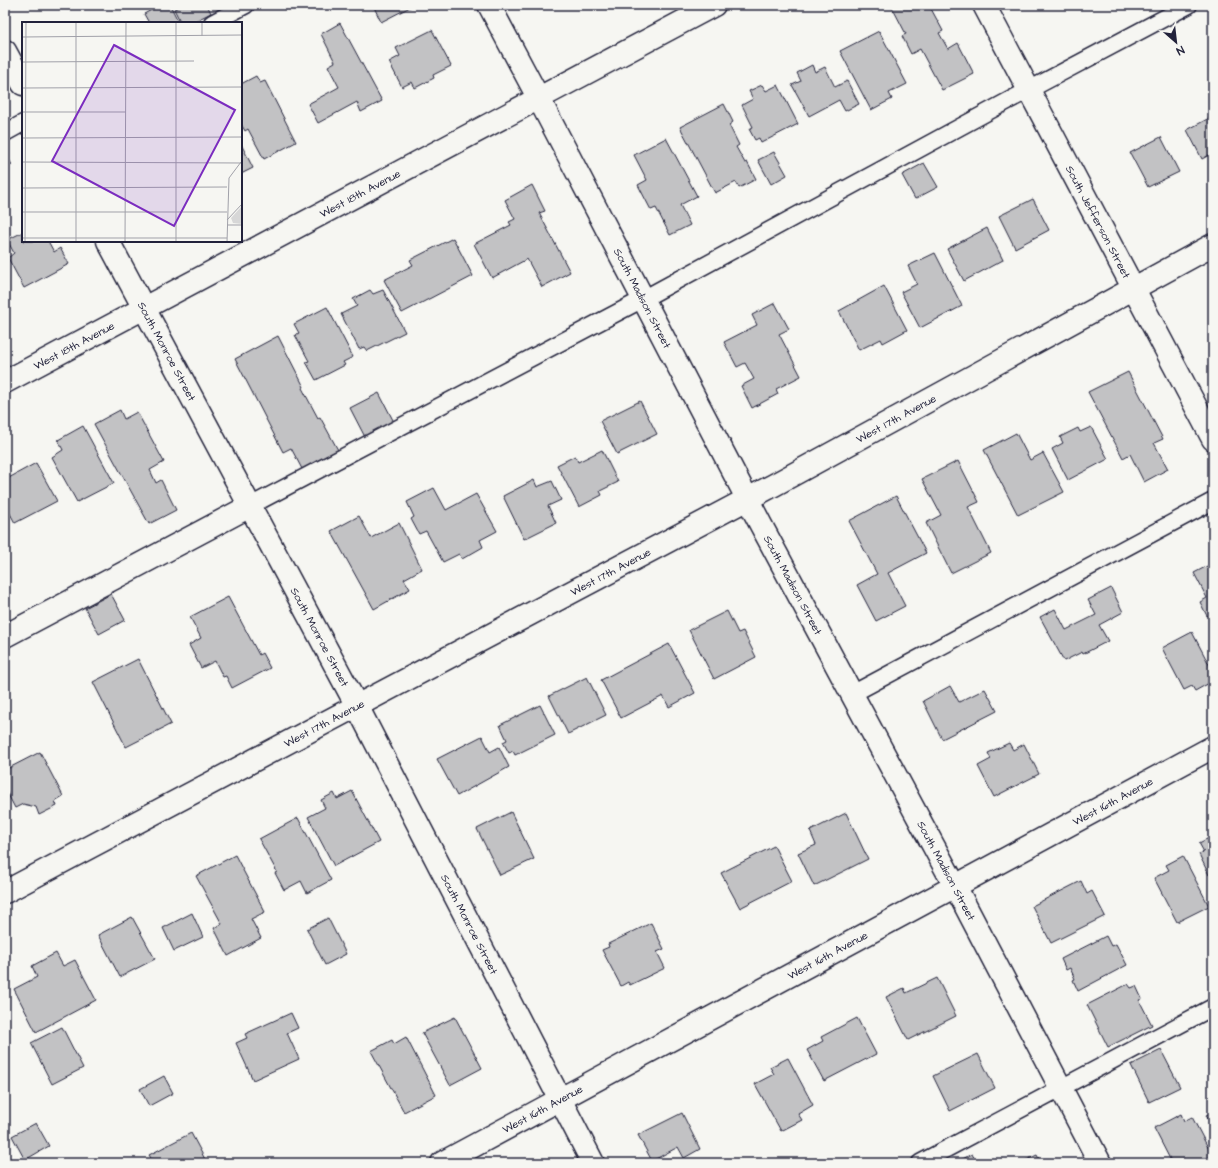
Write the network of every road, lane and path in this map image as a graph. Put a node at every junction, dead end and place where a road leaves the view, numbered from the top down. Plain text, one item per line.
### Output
1 (246, 5) edge
2 (489, 5) edge
3 (714, 5) edge
4 (984, 5) edge
5 (1189, 5) edge
6 (214, 22) edge
7 (5, 51) edge
8 (22, 82) edge
9 (1029, 90) junction
10 (539, 99) junction
11 (22, 124) edge
12 (5, 133) edge
13 (109, 242) edge
14 (1213, 245) edge
15 (1133, 288) junction
16 (644, 299) junction
17 (145, 307) junction
18 (5, 382) edge
19 (1213, 439) edge
20 (747, 499) junction
21 (1213, 502) edge
22 (250, 506) junction
23 (5, 636) edge
24 (852, 694) junction
25 (357, 706) junction
26 (1213, 747) edge
27 (955, 886) junction
28 (5, 892) edge
29 (1213, 1007) edge
30 (1061, 1088) junction
31 (561, 1100) junction
32 (442, 1163) edge
33 (593, 1163) edge
34 (920, 1163) edge
35 (1100, 1163) edge

1 - 6 lane
2 - 10 street, South Madison Street
3 - 10 street, West 18th Avenue
4 - 9 street, South Jefferson Street
5 - 9 lane
7 - 8 street
9 - 15 street, South Jefferson Street
9 - 16 lane
10 - 16 street, South Madison Street
10 - 17 street, West 18th Avenue
11 - 12 lane
13 - 17 street, South Monroe Street
14 - 15 street, West 17th Avenue
15 - 19 street, South Jefferson Street
15 - 20 street, West 17th Avenue
16 - 20 street, South Madison Street
16 - 22 lane
17 - 18 street, West 18th Avenue
17 - 22 street, South Monroe Street
20 - 24 street, South Madison Street
20 - 25 street, West 17th Avenue
21 - 24 lane
22 - 23 street
22 - 25 street, South Monroe Street
24 - 27 street, South Madison Street
25 - 28 street, West 17th Avenue
25 - 31 street, South Monroe Street
26 - 27 street, West 16th Avenue
27 - 30 street, South Madison Street
27 - 31 street, West 16th Avenue
29 - 30 lane
30 - 34 lane
30 - 35 street, South Madison Street
31 - 32 street, West 16th Avenue
31 - 33 street, South Monroe Street

